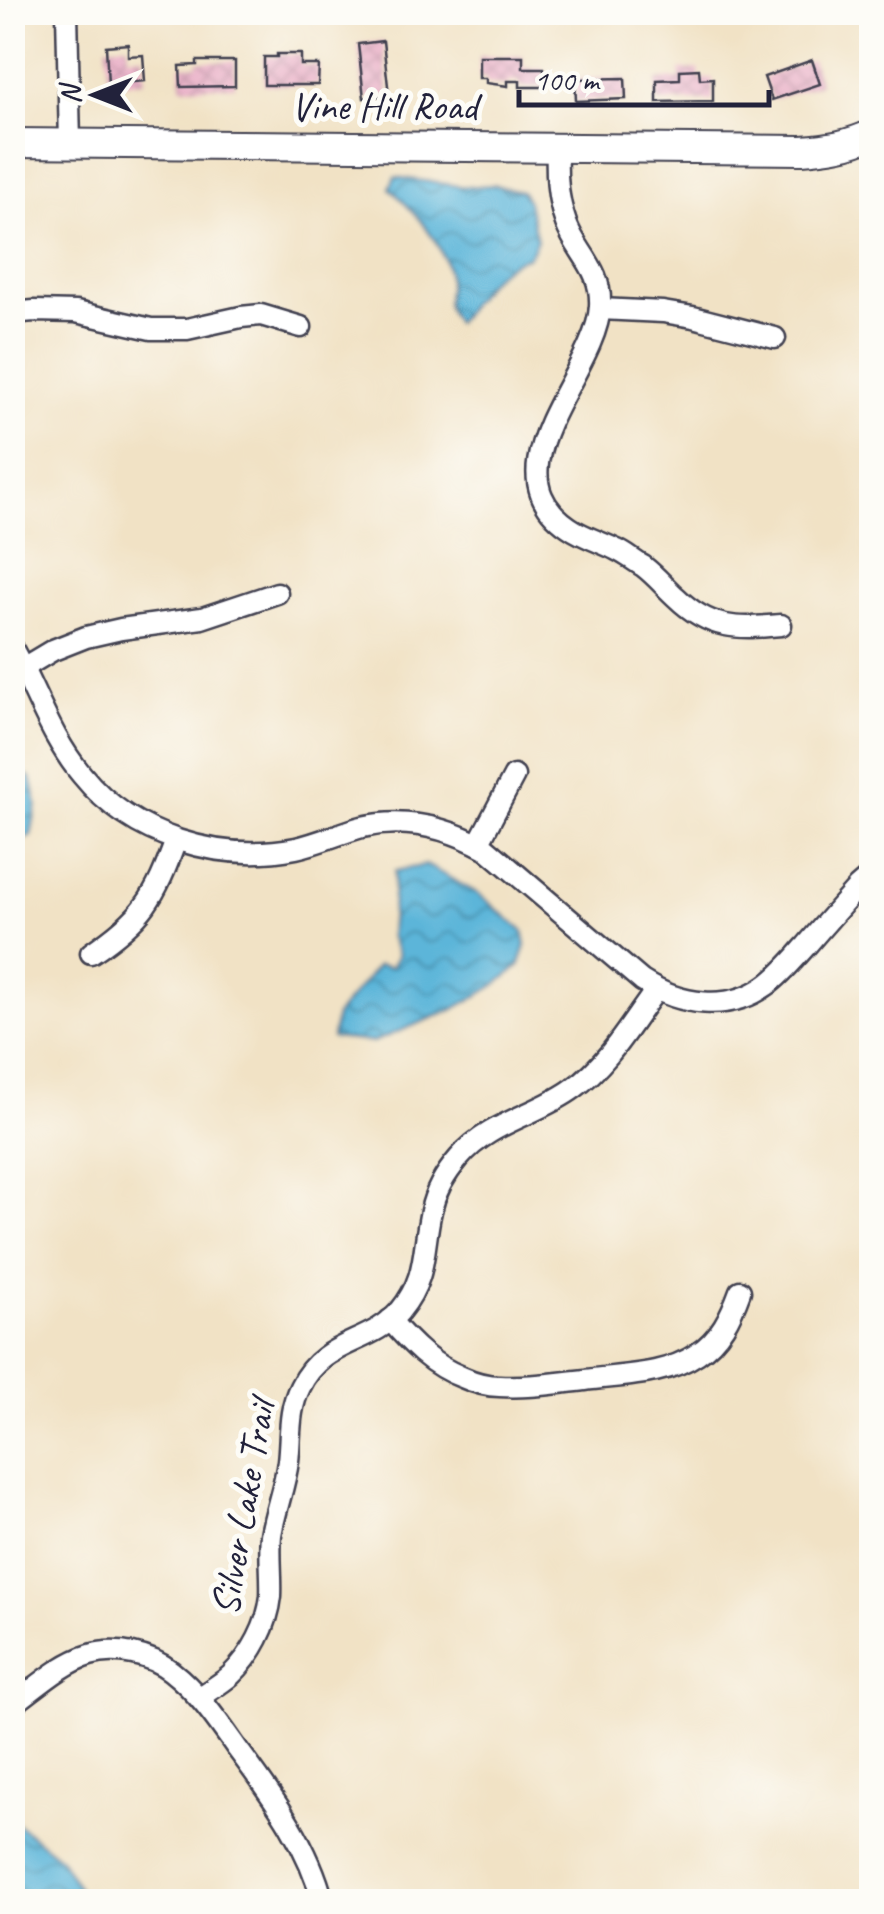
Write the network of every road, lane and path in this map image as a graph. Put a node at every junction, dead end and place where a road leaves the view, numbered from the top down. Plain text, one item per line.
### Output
1 (67, 12) edge
2 (872, 134) edge
3 (12, 143) edge
4 (70, 144) junction
5 (557, 148) junction
6 (600, 309) junction
7 (12, 313) edge
8 (302, 327) dead end
9 (775, 338) dead end
10 (277, 593) dead end
11 (781, 624) dead end
12 (12, 648) edge
13 (24, 668) junction
14 (514, 776) dead end
15 (176, 840) junction
16 (478, 844) junction
17 (872, 876) edge
18 (90, 954) dead end
19 (656, 990) junction
20 (740, 1292) dead end
21 (390, 1320) junction
22 (200, 1696) junction
23 (12, 1705) edge
24 (323, 1902) edge

1 - 4 street
2 - 5 street, Vine Hill Road
3 - 4 street, Vine Hill Road
4 - 5 street, Vine Hill Road
5 - 6 street
6 - 9 street
6 - 11 street
7 - 8 street
10 - 13 street
12 - 13 street
13 - 15 street
14 - 16 street
15 - 16 street
15 - 18 street
16 - 19 street
17 - 19 street
19 - 21 street, Silver Lake Trail
20 - 21 street
21 - 22 street, Silver Lake Trail
22 - 23 street
22 - 24 street

